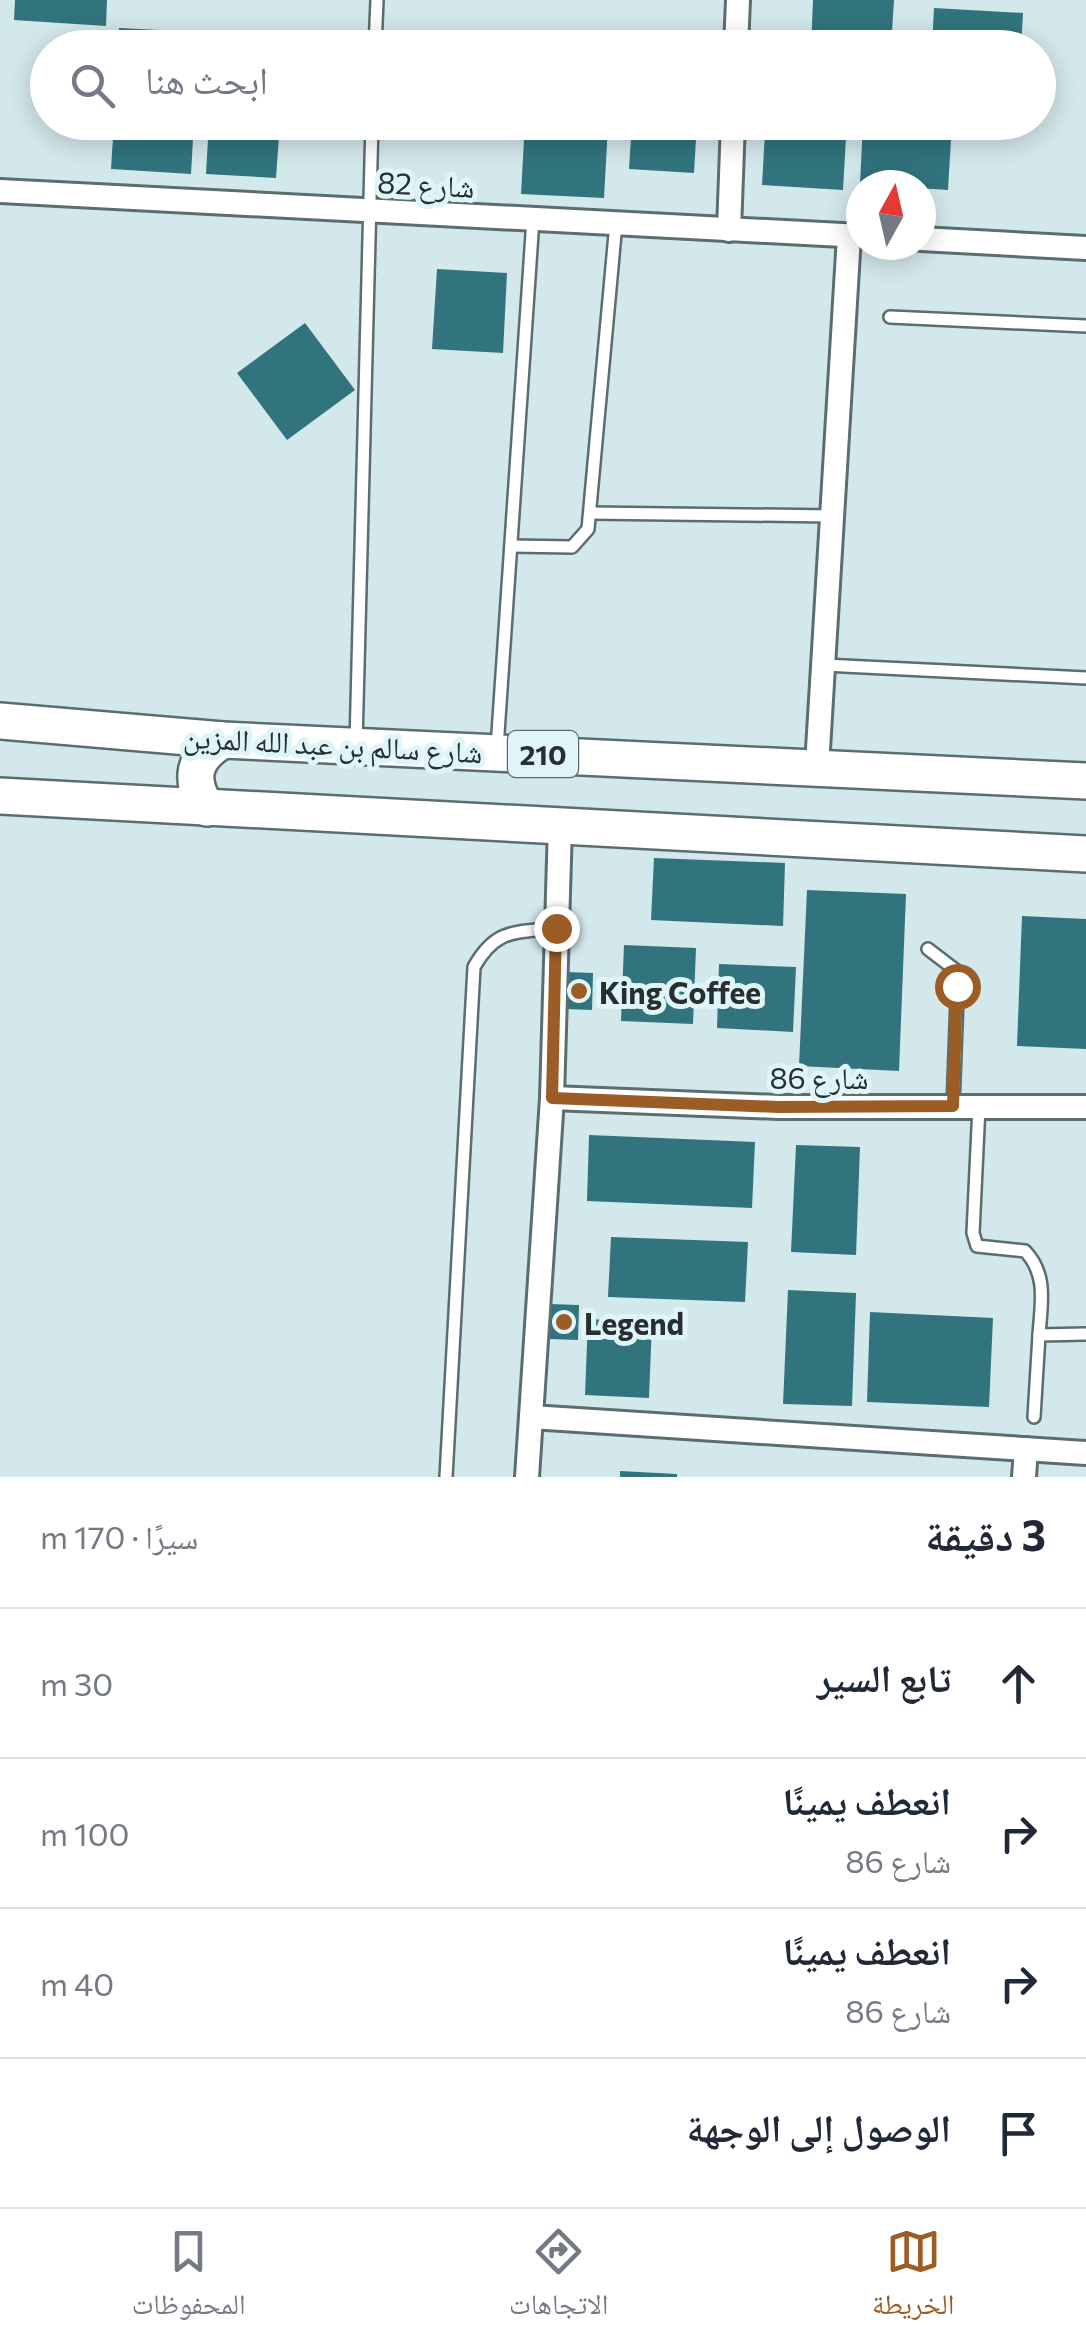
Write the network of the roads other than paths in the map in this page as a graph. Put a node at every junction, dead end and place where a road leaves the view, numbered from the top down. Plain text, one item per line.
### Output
1 (377, 0) edge
2 (738, 0) edge
3 (376, 30) edge
4 (737, 30) edge
5 (371, 140) edge
6 (732, 140) edge
7 (0, 191) edge
8 (368, 210) junction
9 (533, 219) junction
10 (616, 223) junction
11 (728, 230) junction
12 (846, 236) edge
13 (936, 241) edge
14 (1086, 248) edge
15 (853, 260) edge
16 (890, 317) dead end
17 (1086, 326) edge
18 (590, 513) junction
19 (833, 516) junction
20 (511, 546) junction
21 (824, 665) junction
22 (1086, 678) edge
23 (0, 721) edge
24 (223, 740) junction
25 (356, 745) junction
26 (497, 752) junction
27 (817, 766) junction
28 (1086, 780) edge
29 (0, 796) edge
30 (207, 808) junction
31 (560, 825) junction
32 (1086, 854) edge
33 (556, 928) junction
34 (928, 949) dead end
35 (552, 1098) junction
36 (953, 1106) junction
37 (978, 1106) junction
38 (1086, 1107) edge
39 (1039, 1334) junction
40 (1086, 1334) edge
41 (531, 1417) junction
42 (1034, 1418) dead end
43 (1026, 1449) junction
44 (1086, 1453) edge
45 (446, 1477) edge
46 (527, 1477) edge
47 (1024, 1477) edge

1 - 3 lane
2 - 4 street
5 - 8 lane
6 - 11 street
7 - 8 street, شارع 82
8 - 9 street, شارع 82
8 - 25 lane
9 - 10 street, شارع 82
9 - 20 lane
10 - 11 street, شارع 82
10 - 18 lane
11 - 12 street, شارع 82
13 - 14 street
15 - 19 street, شارع 82
16 - 17 lane
18 - 19 lane
18 - 20 lane
19 - 21 street, شارع 82
20 - 26 lane
21 - 22 lane
21 - 27 street, شارع 82
23 - 24 main road, شارع سالم بن عبد الله المزين / 210
24 - 25 main road, شارع سالم بن عبد الله المزين / 210
24 - 30 main road
25 - 26 main road, شارع سالم بن عبد الله المزين / 210
26 - 27 main road, شارع سالم بن عبد الله المزين / 210
27 - 28 main road, شارع سالم بن عبد الله المزين / 210
29 - 30 main road
30 - 31 main road
31 - 32 main road
31 - 33 street
33 - 35 street
33 - 45 lane
34 - 36 lane
35 - 36 street, شارع 86
35 - 41 street
36 - 37 street, شارع 86
37 - 38 street, شارع 86
37 - 39 lane
39 - 40 lane
39 - 42 lane
41 - 43 street
41 - 46 street
43 - 44 street
43 - 47 street

